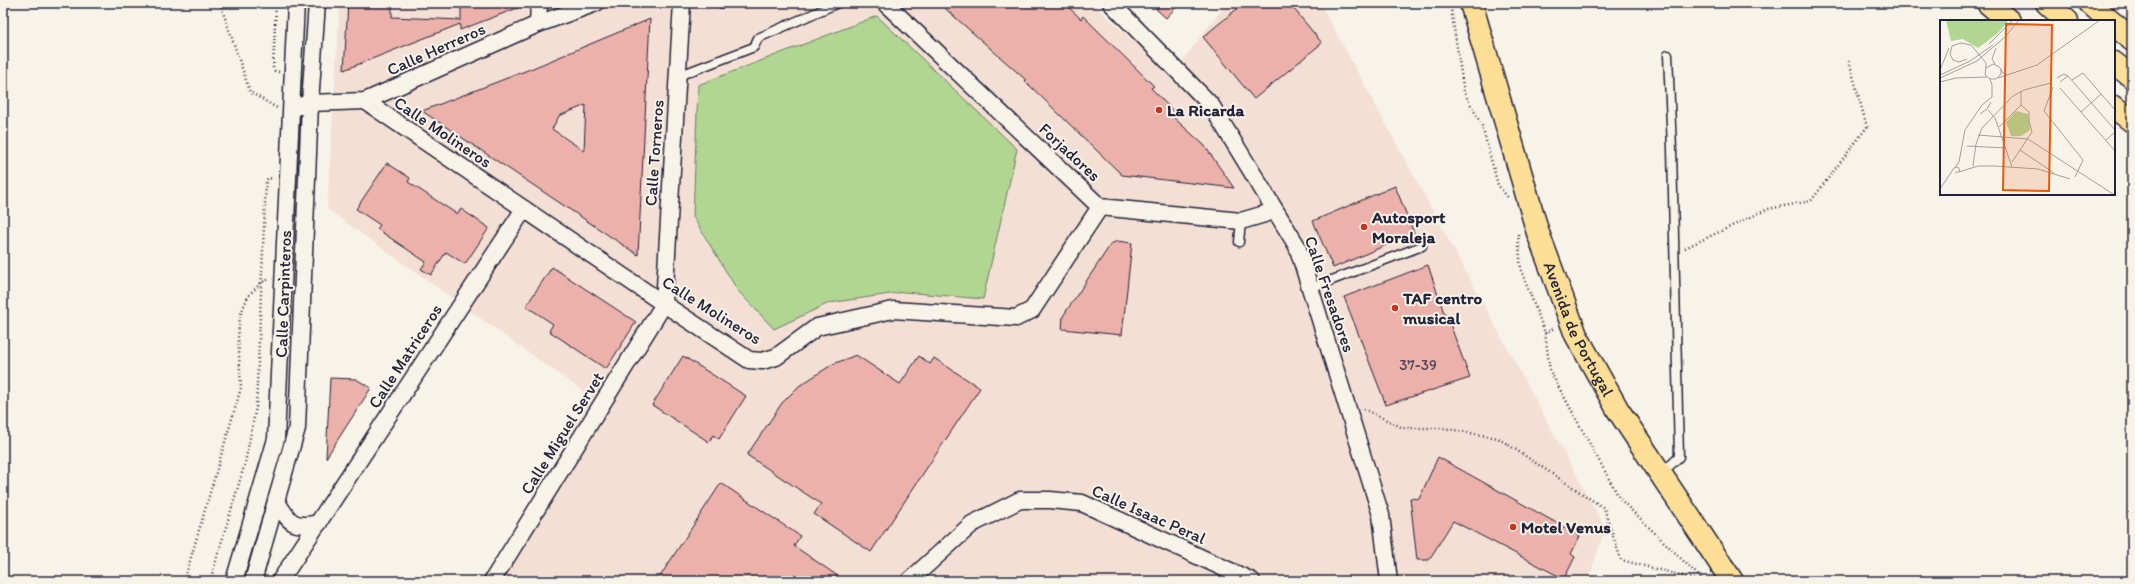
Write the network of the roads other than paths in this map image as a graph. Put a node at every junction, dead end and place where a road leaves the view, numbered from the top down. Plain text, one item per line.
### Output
1 (296, 3) edge
2 (318, 3) edge
3 (539, 3) edge
4 (596, 3) edge
5 (682, 3) edge
6 (838, 3) edge
7 (885, 3) edge
8 (1111, 3) edge
9 (1470, 3) edge
10 (1486, 3) edge
11 (1988, 3) edge
12 (2046, 3) edge
13 (2090, 3) edge
14 (2009, 20) edge
15 (2066, 20) edge
16 (2109, 20) edge
17 (538, 24) junction
18 (2115, 25) edge
19 (2132, 40) edge
20 (1484, 50) junction
21 (1668, 55) dead end
22 (2115, 64) edge
23 (678, 76) junction
24 (2132, 77) edge
25 (365, 101) junction
26 (310, 103) junction
27 (285, 107) junction
28 (2115, 108) edge
29 (2132, 121) edge
30 (1100, 207) junction
31 (524, 209) junction
32 (1275, 211) junction
33 (1241, 221) junction
34 (1240, 242) dead end
35 (1422, 246) dead end
36 (1310, 288) junction
37 (664, 304) junction
38 (1660, 475) junction
39 (276, 500) junction
40 (319, 523) junction
41 (234, 581) edge
42 (253, 581) edge
43 (280, 581) edge
44 (492, 581) edge
45 (909, 581) edge
46 (1252, 581) edge
47 (1389, 581) edge
48 (1732, 581) edge

1 - 27 street, Calle Carpìnteros
2 - 26 street, Calle Carpìnteros
3 - 17 street
4 - 17 street, Calle Herreros
5 - 23 street, Calle Torneros
6 - 23 lane
7 - 30 street, Forjadores
8 - 32 street, Calle Fresadores
9 - 20 main road, Avenida de Portugal
10 - 20 main road, Avenida de Portugal
11 - 14 main road
12 - 15 main road
13 - 16 main road
17 - 25 street, Calle Herreros
18 - 19 main road
20 - 38 main road, Avenida de Portugal
21 - 38 lane
22 - 24 main road
23 - 37 street, Calle Torneros
25 - 26 street, Calle Herreros
25 - 31 street, Calle Molineros
26 - 27 street, Calle Herreros
26 - 39 street, Calle Carpìnteros
27 - 41 street, Calle Carpìnteros
28 - 29 main road
30 - 33 street, Forjadores
30 - 37 street, Calle Molineros
31 - 37 street, Calle Molineros
31 - 40 street, Calle Matriceros
32 - 33 street, Forjadores
32 - 36 street, Calle Fresadores
33 - 34 lane
35 - 36 lane
36 - 47 street, Calle Fresadores
37 - 44 street, Calle Miguel Servet
38 - 48 main road, Avenida de Portugal
39 - 40 street
39 - 42 street, Calle Carpìnteros
40 - 43 street, Calle Matriceros
45 - 46 street, Calle Isaac Peral

